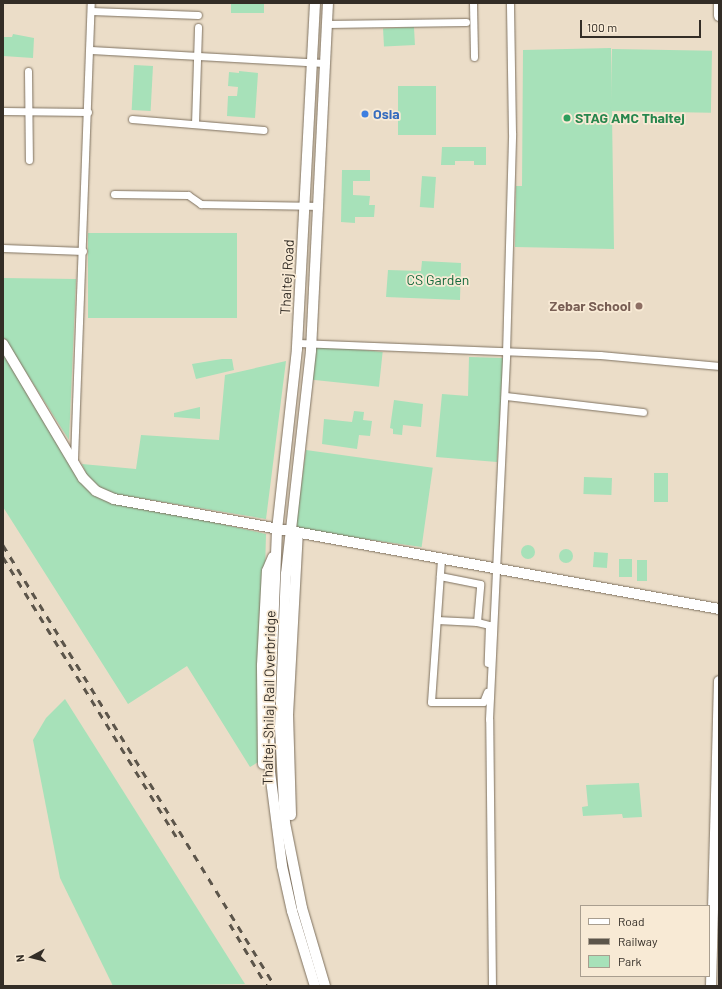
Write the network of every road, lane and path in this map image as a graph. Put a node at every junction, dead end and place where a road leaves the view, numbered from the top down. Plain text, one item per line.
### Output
1 (91, 3) edge
2 (315, 3) edge
3 (328, 3) edge
4 (473, 3) edge
5 (510, 3) edge
6 (719, 3) edge
7 (91, 11) junction
8 (198, 15) dead end
9 (719, 16) edge
10 (466, 22) dead end
11 (327, 24) junction
12 (198, 27) dead end
13 (90, 50) junction
14 (198, 57) junction
15 (474, 57) dead end
16 (312, 63) junction
17 (325, 63) junction
18 (28, 71) dead end
19 (3, 111) edge
20 (29, 111) junction
21 (88, 112) junction
22 (132, 120) dead end
23 (195, 124) junction
24 (264, 130) dead end
25 (30, 160) dead end
26 (114, 194) dead end
27 (318, 206) junction
28 (304, 207) junction
29 (3, 248) edge
30 (83, 251) junction
31 (298, 343) junction
32 (3, 344) edge
33 (312, 344) junction
34 (506, 353) junction
35 (719, 366) edge
36 (505, 396) junction
37 (643, 412) dead end
38 (74, 459) junction
39 (278, 530) junction
40 (294, 533) junction
41 (276, 550) junction
42 (288, 550) joint
43 (441, 559) junction
44 (498, 569) junction
45 (440, 576) junction
46 (719, 608) edge
47 (436, 620) junction
48 (477, 622) junction
49 (719, 681) edge
50 (711, 949) edge
51 (311, 986) edge
52 (315, 986) edge
53 (326, 986) edge
54 (492, 986) edge
55 (711, 986) edge

1 - 7 street
2 - 16 street, Thaltej Road
3 - 11 street, Thaltej Road
4 - 15 street
5 - 34 street
6 - 9 street
7 - 8 street
7 - 13 street
10 - 11 street
11 - 17 street, Thaltej Road
12 - 14 street
13 - 14 street
13 - 21 street
14 - 16 street
14 - 23 street
16 - 17 street
16 - 28 street, Thaltej Road
17 - 27 street, Thaltej Road
18 - 20 street
19 - 20 street
20 - 21 street
20 - 25 street
21 - 30 street
22 - 23 street
23 - 24 street
26 - 28 street
27 - 28 street
27 - 33 street, Thaltej Road
28 - 31 street, Thaltej Road
29 - 30 street
30 - 38 street
31 - 33 street
31 - 39 street, Thaltej Road
32 - 38 street
33 - 34 street
33 - 40 street, Thaltej Road
34 - 35 street
34 - 36 street
36 - 37 street
36 - 44 street
38 - 39 street
39 - 40 street
39 - 41 street, Thaltej Road
40 - 42 street, Thaltej Road
40 - 43 street
40 - 53 street
41 - 51 street
41 - 52 street, Thaltej-Shilaj Rail Overbridge
42 - 53 street, Thaltej-Shilaj Rail Overbridge
43 - 44 street
43 - 45 street
44 - 46 street
44 - 54 street
45 - 47 street
45 - 48 street
47 - 48 street
47 - 48 street
49 - 50 street
50 - 55 street

